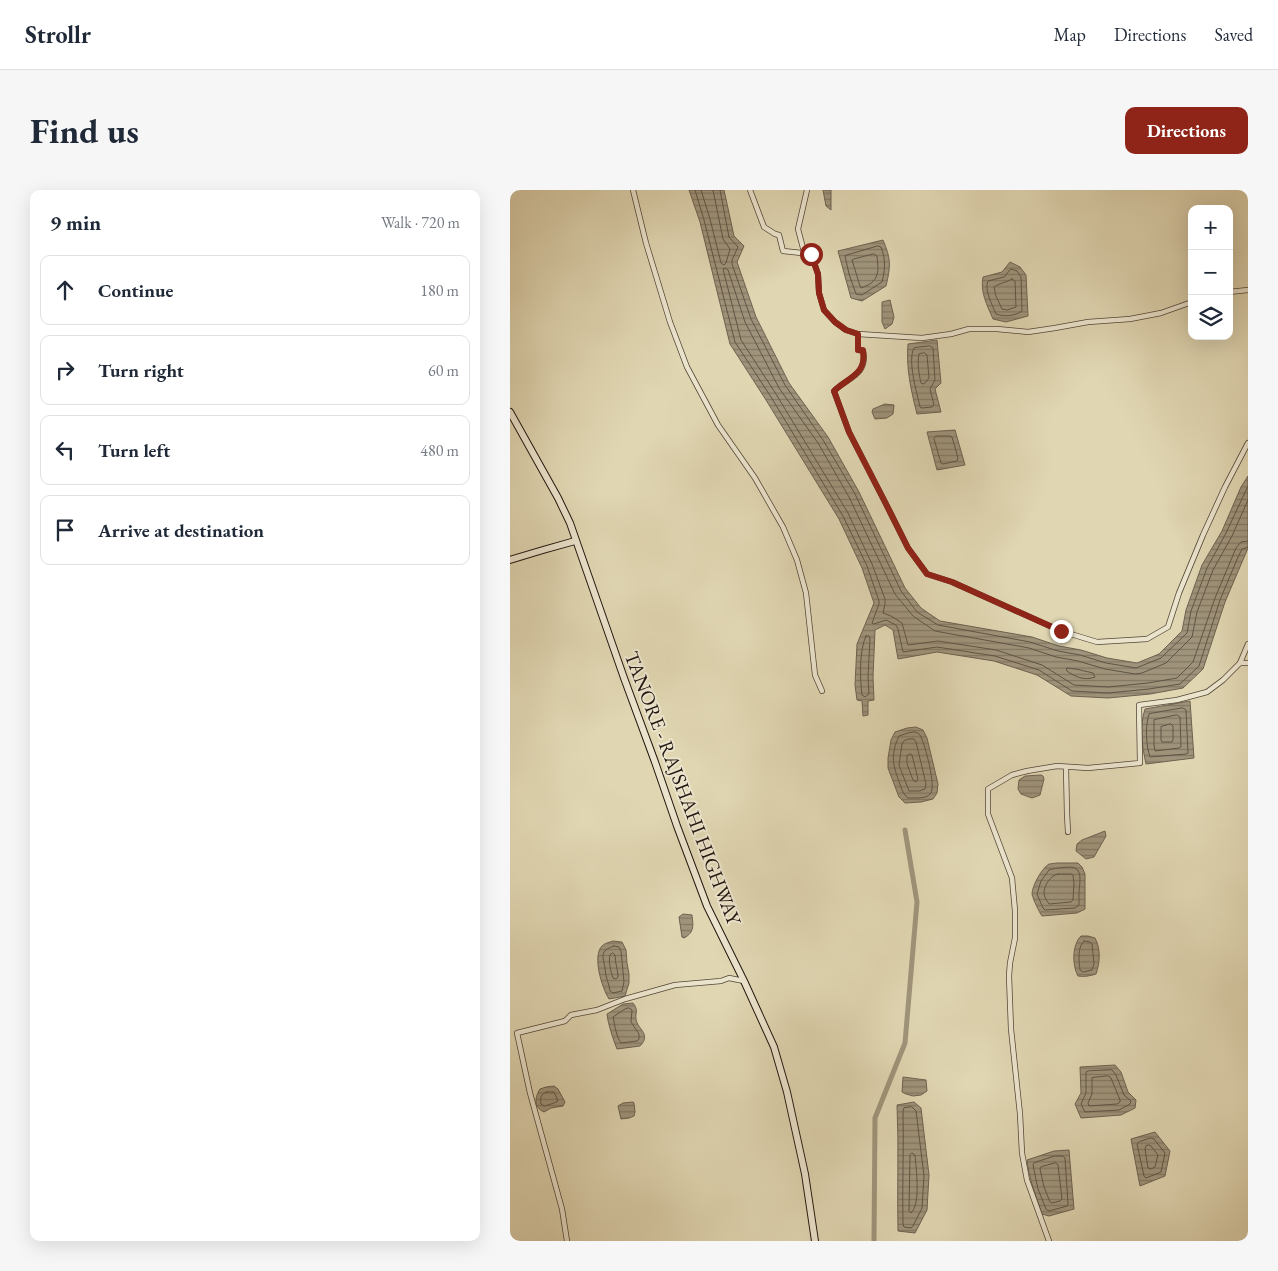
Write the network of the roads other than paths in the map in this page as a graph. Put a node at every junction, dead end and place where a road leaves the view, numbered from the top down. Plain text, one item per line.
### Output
1 (633, 190) edge
2 (750, 190) edge
3 (807, 190) edge
4 (811, 254) junction
5 (1248, 290) edge
6 (1233, 292) edge
7 (1188, 303) edge
8 (858, 334) junction
9 (510, 412) edge
10 (1248, 444) edge
11 (575, 542) junction
12 (510, 560) edge
13 (1248, 644) edge
14 (1240, 663) junction
15 (1248, 663) edge
16 (822, 691) dead end
17 (1066, 768) junction
18 (1068, 832) dead end
19 (744, 981) junction
20 (517, 1033) junction
21 (510, 1036) edge
22 (567, 1241) edge
23 (816, 1241) edge
24 (1049, 1241) edge

1 - 16 street
2 - 4 street
3 - 4 street
4 - 8 street
5 - 6 street
7 - 8 street
8 - 10 street
9 - 11 main road, TANORE - RAJSHAHI HIGHWAY
11 - 12 main road
11 - 19 main road, TANORE - RAJSHAHI HIGHWAY
13 - 14 street
14 - 15 street
14 - 17 street
17 - 18 street
17 - 24 street
19 - 20 street
19 - 23 main road, TANORE - RAJSHAHI HIGHWAY
20 - 21 street
20 - 22 street

